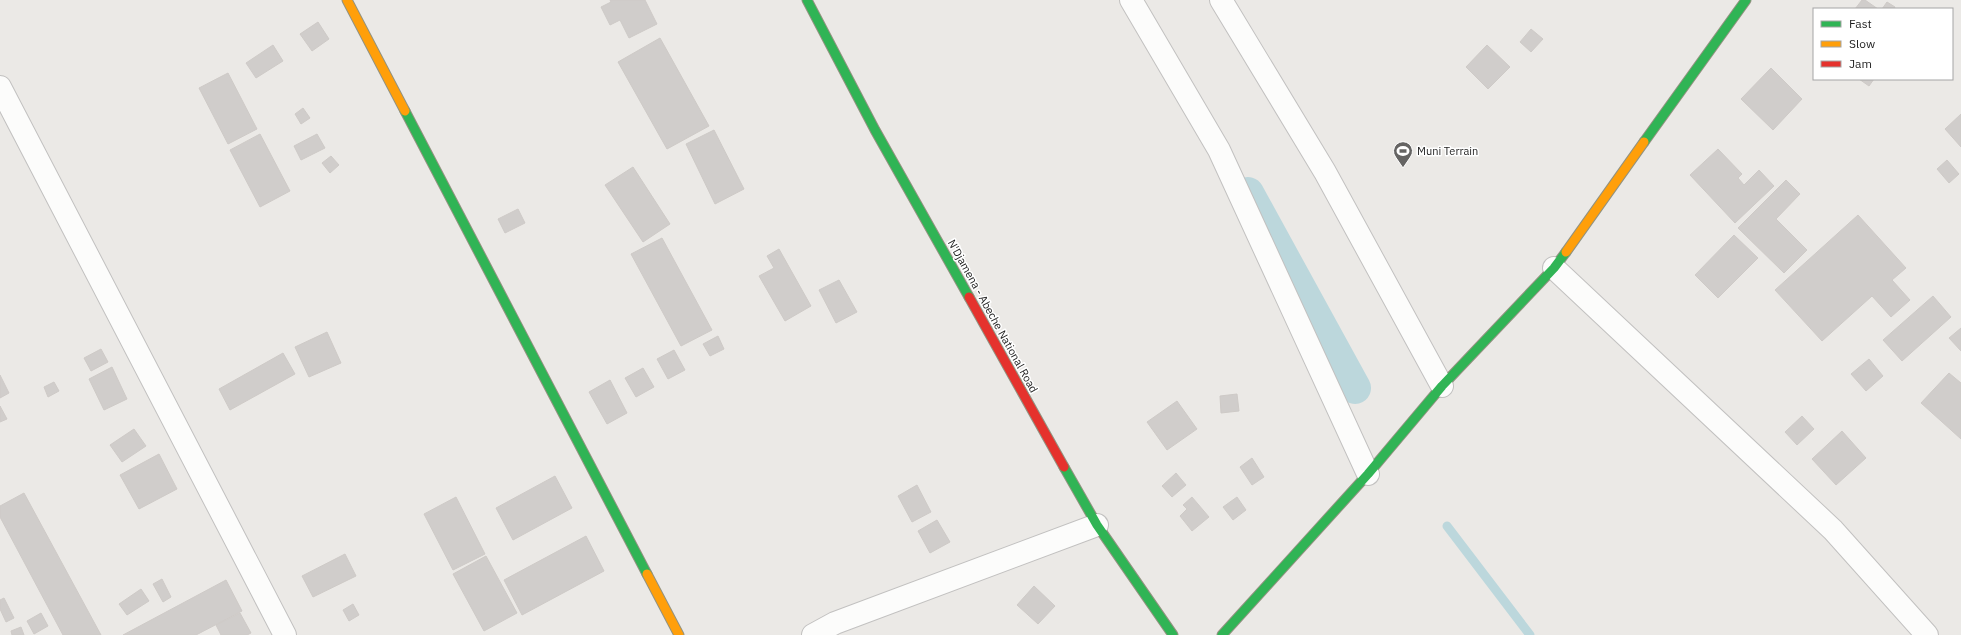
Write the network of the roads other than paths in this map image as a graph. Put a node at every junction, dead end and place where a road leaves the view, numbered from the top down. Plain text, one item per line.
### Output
1 (347, 0) edge
2 (807, 0) edge
3 (1131, 0) edge
4 (1221, 0) edge
5 (1746, 0) edge
6 (0, 87) edge
7 (1554, 268) junction
8 (1442, 386) junction
9 (1368, 474) junction
10 (1097, 525) junction
11 (285, 635) edge
12 (679, 635) edge
13 (813, 635) edge
14 (1173, 635) edge
15 (1222, 635) edge
16 (1927, 635) edge

1 - 12 main road
2 - 10 main road, N'Djamena - Abeche National Road
3 - 9 street
4 - 8 street
5 - 7 main road
6 - 11 street
7 - 8 main road
7 - 16 street
8 - 9 main road
9 - 15 main road
10 - 13 street
10 - 14 main road, N'Djamena - Abeche National Road

